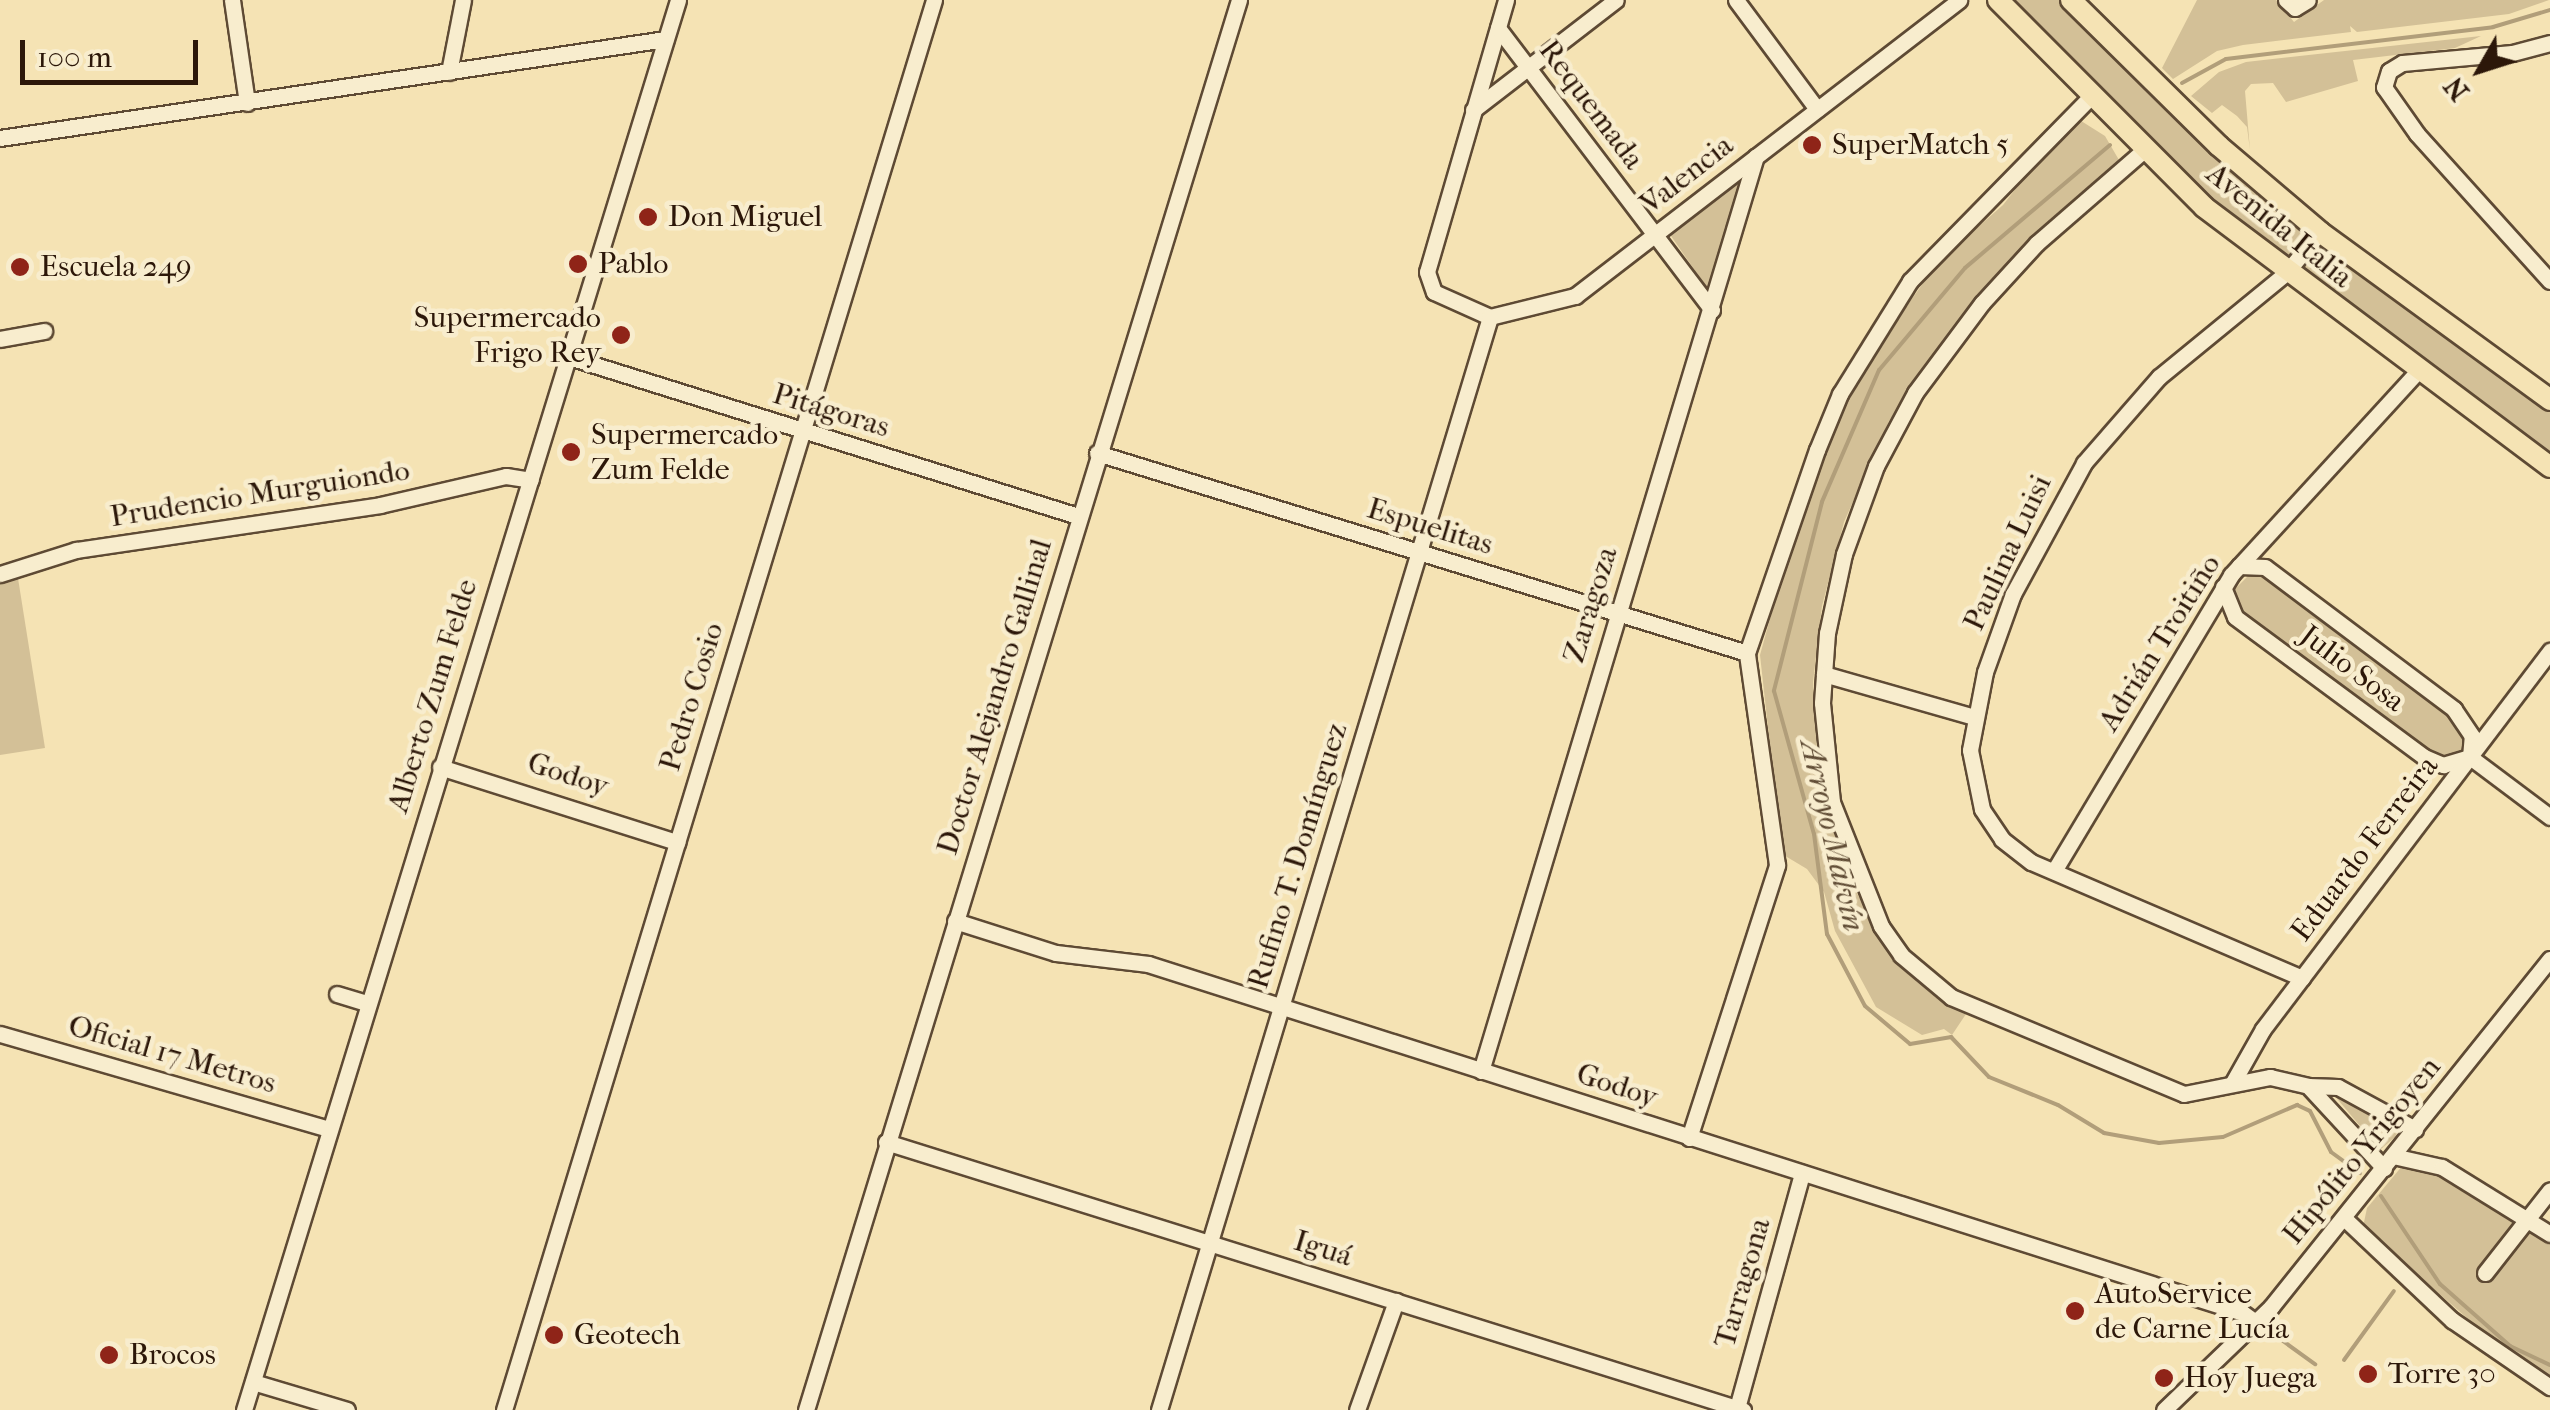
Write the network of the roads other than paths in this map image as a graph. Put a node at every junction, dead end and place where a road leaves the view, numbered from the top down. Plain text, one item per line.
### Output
1 (232, 0) edge
2 (463, 0) edge
3 (678, 0) edge
4 (934, 0) edge
5 (1238, 0) edge
6 (1506, 0) edge
7 (1616, 0) edge
8 (1736, 0) edge
9 (1959, 0) edge
10 (1998, 0) edge
11 (2056, 0) edge
12 (2071, 0) edge
13 (2092, 23) junction
14 (1498, 28) junction
15 (666, 39) junction
16 (2550, 43) edge
17 (1529, 68) junction
18 (449, 72) junction
19 (2090, 98) junction
20 (247, 103) junction
21 (1817, 109) junction
22 (1474, 110) junction
23 (0, 138) edge
24 (2144, 150) junction
25 (1756, 156) junction
26 (2320, 232) junction
27 (1654, 234) junction
28 (2286, 274) junction
29 (2550, 281) edge
30 (1712, 310) junction
31 (1490, 318) junction
32 (44, 331) dead end
33 (0, 339) edge
34 (568, 357) junction
35 (2416, 372) junction
36 (2550, 400) edge
37 (801, 430) junction
38 (1098, 453) junction
39 (2550, 467) edge
40 (530, 480) junction
41 (1078, 516) junction
42 (1419, 552) junction
43 (2239, 566) junction
44 (0, 574) edge
45 (2223, 587) junction
46 (1618, 613) junction
47 (2550, 650) edge
48 (1746, 653) junction
49 (1824, 674) junction
50 (1974, 717) junction
51 (2470, 756) junction
52 (440, 767) junction
53 (2550, 818) edge
54 (677, 842) junction
55 (2054, 871) junction
56 (955, 922) junction
57 (2550, 959) edge
58 (2302, 978) junction
59 (337, 994) dead end
60 (367, 1003) junction
61 (1281, 1008) junction
62 (0, 1034) edge
63 (2253, 1045) junction
64 (1481, 1071) junction
65 (2270, 1078) junction
66 (2232, 1084) junction
67 (2308, 1086) junction
68 (329, 1129) junction
69 (2415, 1130) junction
70 (1690, 1138) junction
71 (886, 1142) junction
72 (2389, 1162) junction
73 (1802, 1173) junction
74 (2550, 1190) edge
75 (2344, 1218) junction
76 (2528, 1219) junction
77 (2550, 1234) edge
78 (1211, 1243) junction
79 (2485, 1273) dead end
80 (1396, 1300) junction
81 (2257, 1323) junction
82 (253, 1382) junction
83 (2550, 1387) edge
84 (1740, 1409) edge
85 (244, 1410) edge
86 (347, 1410) edge
87 (504, 1410) edge
88 (806, 1410) edge
89 (1159, 1410) edge
90 (1357, 1410) edge
91 (2164, 1410) edge

1 - 20 street
2 - 18 street
3 - 15 street, Alberto Zum Felde
4 - 37 street, Pedro Cosio
5 - 38 street, Doctor Alejandro Gallinal
6 - 14 street
7 - 17 street
8 - 21 street
9 - 21 street, Valencia
10 - 19 main road, Avenida Italia
11 - 13 main road
12 - 13 main road, Avenida Italia
13 - 26 main road, Avenida Italia
14 - 17 street, Requemada
14 - 22 street
15 - 18 street
15 - 34 street, Alberto Zum Felde
16 - 29 street
17 - 22 street
17 - 27 street, Requemada
18 - 20 street
19 - 24 main road, Avenida Italia
19 - 48 street
20 - 23 street
21 - 25 street, Valencia
22 - 31 street
24 - 28 main road, Avenida Italia
24 - 49 street
25 - 27 street, Valencia
25 - 30 street, Zaragoza
26 - 28 street, Paulina Luisi
26 - 36 main road, Avenida Italia
27 - 30 street, Requemada
27 - 31 street, Valencia
28 - 35 main road, Avenida Italia
28 - 50 street, Paulina Luisi
30 - 46 street, Zaragoza
31 - 42 street, Rufino T. Domínguez
32 - 33 street
34 - 37 street, Pitágoras
34 - 40 street, Alberto Zum Felde
35 - 39 main road, Avenida Italia
35 - 43 street, Adrián Troitiño
37 - 41 street, Pitágoras
37 - 54 street, Pedro Cosio
38 - 41 street, Doctor Alejandro Gallinal
38 - 42 street, Espuelitas
40 - 44 street, Prudencio Murguiondo
40 - 52 street, Alberto Zum Felde
41 - 56 street, Doctor Alejandro Gallinal
42 - 46 street, Espuelitas
42 - 61 street, Rufino T. Domínguez
43 - 45 street, Adrián Troitiño
43 - 51 street, Julio Sosa
45 - 51 street, Julio Sosa
45 - 55 street, Adrián Troitiño
46 - 48 street, Espuelitas
46 - 64 street, Zaragoza
47 - 51 street, Eduardo Ferreira
48 - 70 street
49 - 50 street
49 - 66 street
50 - 55 street, Paulina Luisi
51 - 53 street
51 - 58 street, Eduardo Ferreira
52 - 54 street, Godoy
52 - 60 street, Alberto Zum Felde
54 - 87 street, Pedro Cosio
55 - 58 street, Paulina Luisi
56 - 61 street, Godoy
56 - 71 street, Doctor Alejandro Gallinal
57 - 69 street, Hipólito Yrigoyen
58 - 63 street, Eduardo Ferreira
59 - 60 street
60 - 68 street, Alberto Zum Felde
61 - 64 street, Godoy
61 - 78 street, Rufino T. Domínguez
62 - 68 street, Oficial 17 Metros
63 - 65 street
63 - 66 street, Eduardo Ferreira
64 - 70 street, Godoy
65 - 66 street
65 - 67 street
67 - 69 street
67 - 72 street
68 - 82 street, Alberto Zum Felde
69 - 72 street, Hipólito Yrigoyen
70 - 73 street, Godoy
71 - 78 street, Iguá
71 - 88 street, Doctor Alejandro Gallinal
72 - 75 street, Hipólito Yrigoyen
72 - 76 street
73 - 81 street, Godoy
73 - 84 street, Tarragona
74 - 76 street
75 - 81 street, Hipólito Yrigoyen
75 - 83 street
76 - 77 street
76 - 79 street
78 - 80 street, Iguá
78 - 89 street, Rufino T. Domínguez
80 - 84 street, Iguá
80 - 90 street
81 - 91 street, Hipólito Yrigoyen
82 - 85 street, Alberto Zum Felde
82 - 86 street

